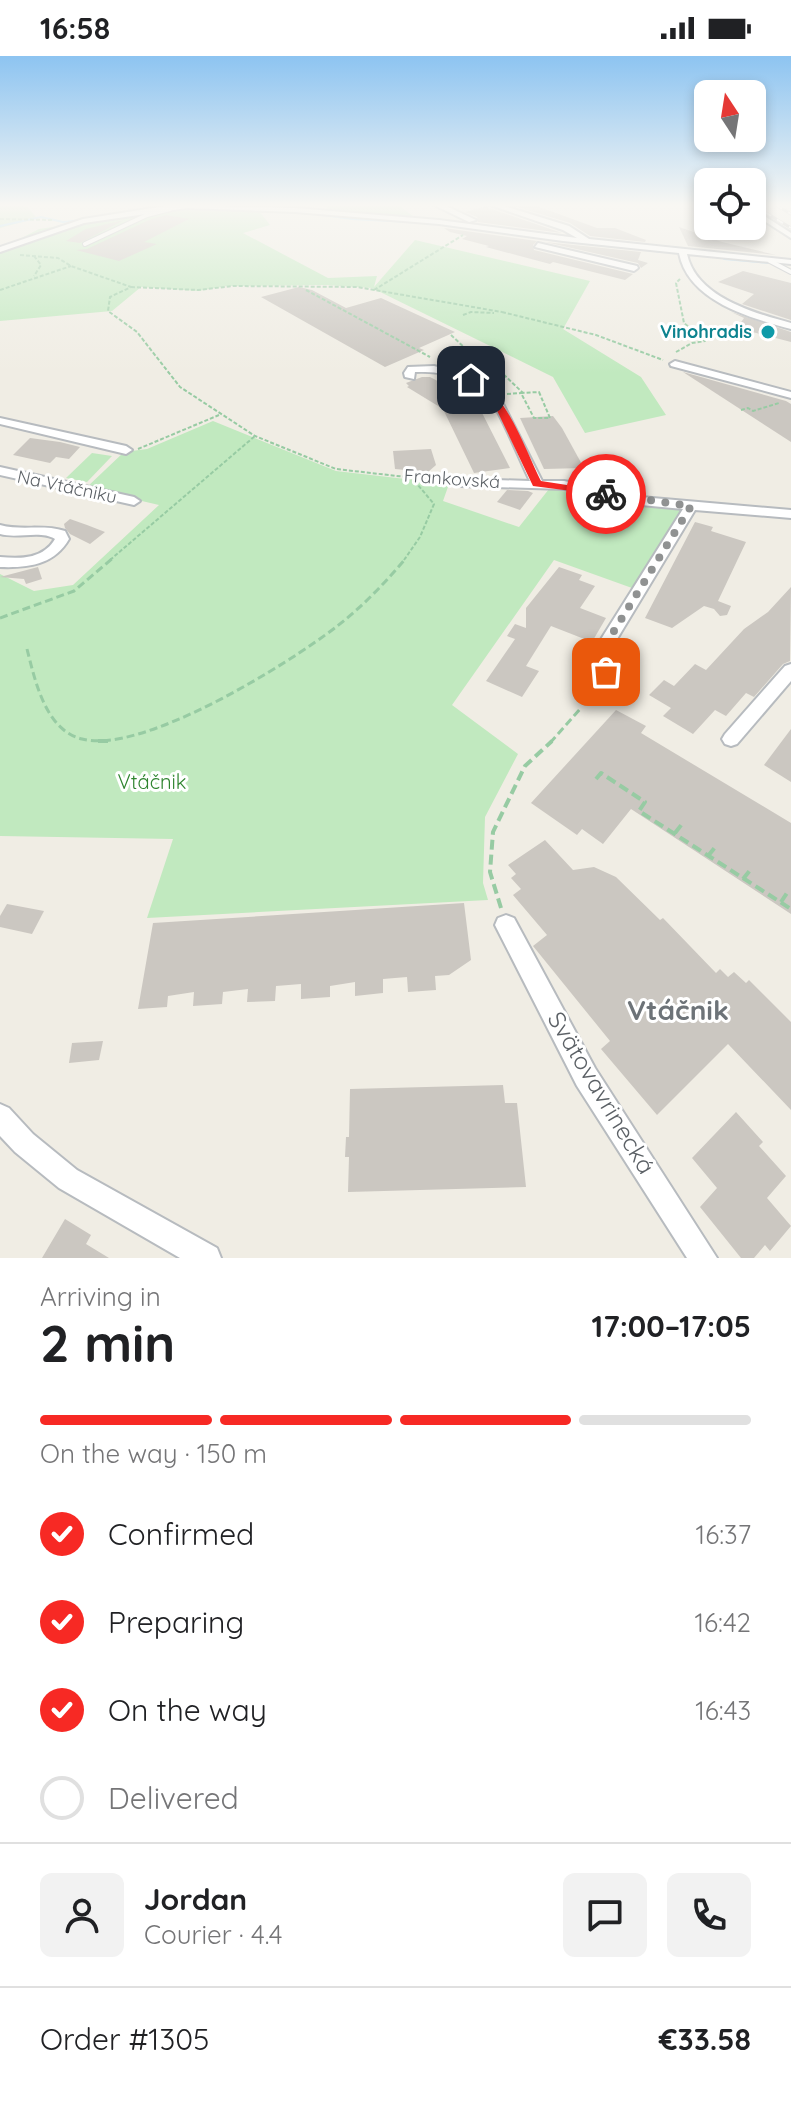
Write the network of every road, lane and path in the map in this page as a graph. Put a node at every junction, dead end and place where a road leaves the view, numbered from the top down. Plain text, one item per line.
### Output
1 (38, 261) edge
2 (63, 261) edge
3 (421, 261) edge
4 (607, 261) edge
5 (685, 261) edge
6 (770, 261) edge
7 (71, 266) junction
8 (634, 268) dead end
9 (791, 272) edge
10 (34, 276) junction
11 (686, 277) dead end
12 (131, 287) junction
13 (0, 290) edge
14 (306, 290) dead end
15 (374, 290) junction
16 (502, 312) junction
17 (463, 315) dead end
18 (791, 326) edge
19 (451, 335) dead end
20 (420, 352) dead end
21 (471, 360) junction
22 (675, 364) junction
23 (472, 372) dead end
24 (410, 377) dead end
25 (522, 393) junction
26 (507, 394) dead end
27 (788, 398) edge
28 (741, 410) dead end
29 (219, 415) junction
30 (0, 421) edge
31 (255, 436) junction
32 (126, 450) joint
33 (0, 471) edge
34 (412, 478) junction
35 (465, 483) joint
36 (537, 483) junction
37 (134, 501) dead end
38 (691, 506) junction
39 (791, 514) edge
40 (0, 529) edge
41 (0, 562) edge
42 (0, 618) edge
43 (27, 649) dead end
44 (791, 670) edge
45 (591, 695) joint
46 (731, 739) dead end
47 (596, 779) dead end
48 (682, 824) dead end
49 (675, 833) junction
50 (716, 846) dead end
51 (708, 856) junction
52 (751, 869) dead end
53 (743, 879) junction
54 (787, 893) dead end
55 (781, 902) junction
56 (791, 909) edge
57 (506, 925) joint
58 (0, 1117) edge
59 (207, 1258) edge
60 (703, 1258) edge

1 - 10 path
2 - 7 path
3 - 15 path
4 - 8 street
5 - 18 street
6 - 9 lane
7 - 10 path
7 - 12 path
10 - 13 path
11 - 22 path
12 - 15 path
12 - 29 path, Frankovská
14 - 20 path
15 - 16 path
16 - 17 path
16 - 22 path
19 - 21 path
21 - 23 path
21 - 25 path
22 - 27 street
24 - 36 street
25 - 25 path
25 - 26 path
27 - 28 path
29 - 31 path, Frankovská
29 - 32 path
30 - 32 street
31 - 34 path, Frankovská
31 - 42 path
33 - 37 street, Na Vtáčniku
34 - 35 path, Frankovská
34 - 43 path
35 - 36 street, Frankovská
36 - 38 street, Frankovská
38 - 39 street, Frankovská
38 - 45 street
40 - 41 street
44 - 46 street
45 - 57 path
47 - 49 path
48 - 49 path
49 - 51 path
50 - 51 path
51 - 53 path
52 - 53 path
53 - 55 path
54 - 55 path
55 - 56 path
57 - 60 street, Svätovavrinecká
58 - 59 street

